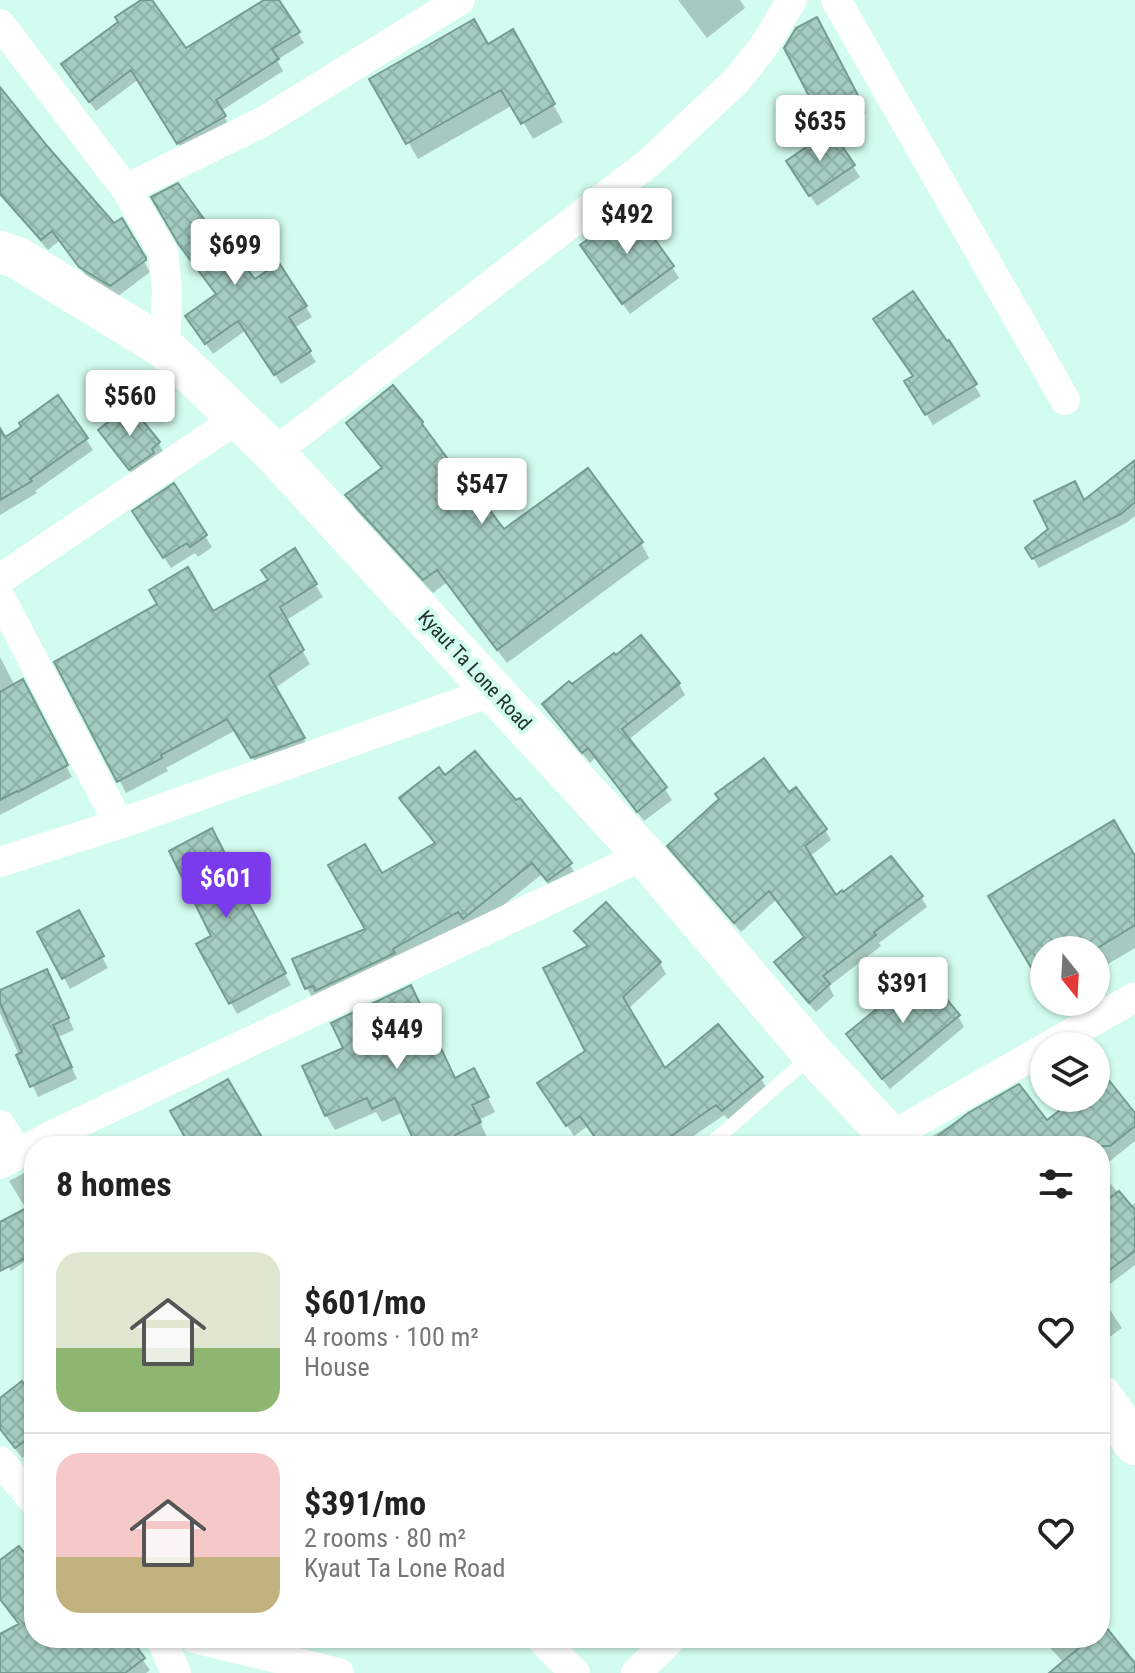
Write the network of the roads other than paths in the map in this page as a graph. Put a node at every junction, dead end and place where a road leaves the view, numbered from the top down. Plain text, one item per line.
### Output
1 (460, 0) edge
2 (792, 0) edge
3 (836, 0) edge
4 (0, 24) edge
5 (126, 189) junction
6 (4, 256) edge
7 (165, 348) junction
8 (1065, 400) dead end
9 (238, 418) junction
10 (274, 453) junction
11 (0, 579) edge
12 (0, 597) edge
13 (494, 691) junction
14 (119, 824) junction
15 (644, 855) junction
16 (0, 862) edge
17 (1135, 997) edge
18 (1073, 1032) edge
19 (814, 1055) junction
20 (1030, 1057) edge
21 (0, 1125) edge
22 (64, 1136) edge
23 (720, 1136) edge
24 (888, 1136) edge
25 (904, 1136) edge
26 (10, 1159) edge
27 (1110, 1409) edge
28 (1135, 1444) edge
29 (0, 1461) edge
30 (24, 1489) edge
31 (165, 1648) edge
32 (235, 1648) edge
33 (550, 1648) edge
34 (662, 1648) edge
35 (176, 1673) edge
36 (339, 1673) edge
37 (575, 1673) edge
38 (636, 1673) edge

1 - 5 street
2 - 10 street
3 - 8 street
4 - 5 street
5 - 7 street
6 - 7 main road, Kyaut Ta Lone Road
7 - 9 main road, Kyaut Ta Lone Road
9 - 10 main road, Kyaut Ta Lone Road
9 - 11 street
10 - 13 main road, Kyaut Ta Lone Road
12 - 14 street
13 - 14 street
13 - 15 main road, Kyaut Ta Lone Road
14 - 16 street
15 - 19 main road, Kyaut Ta Lone Road
15 - 22 street
17 - 18 street
19 - 23 lane
19 - 24 main road, Kyaut Ta Lone Road
20 - 25 street
21 - 26 street
27 - 28 main road
29 - 30 street
31 - 35 street
32 - 36 street
33 - 37 street
34 - 38 street

